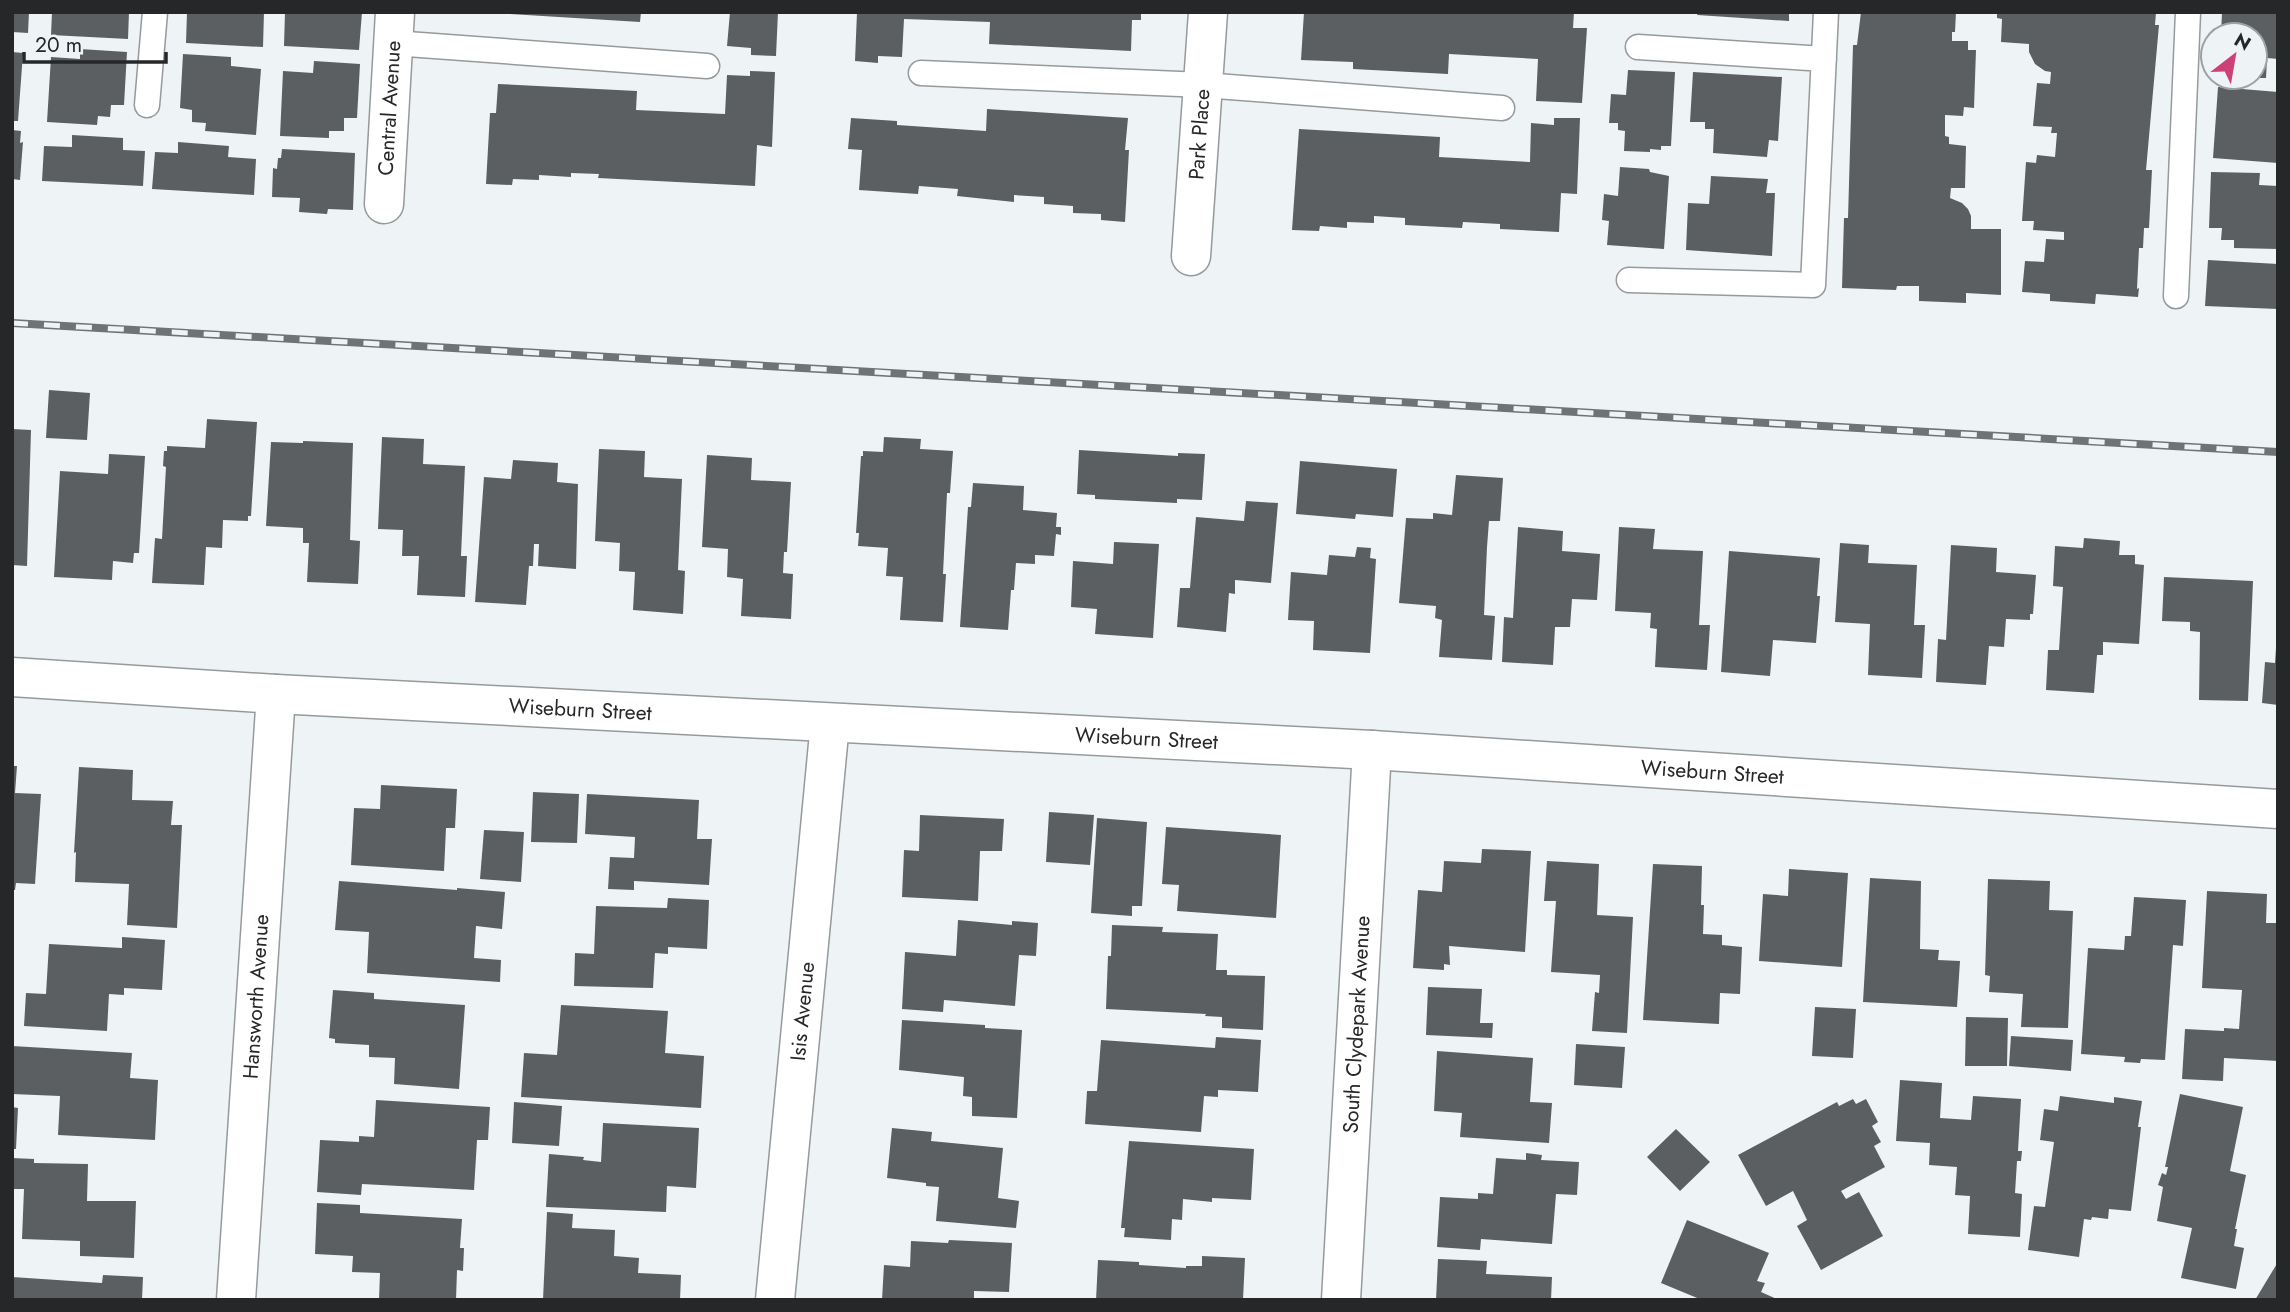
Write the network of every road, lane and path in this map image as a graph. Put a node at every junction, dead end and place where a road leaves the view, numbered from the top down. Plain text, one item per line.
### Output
1 (155, 12) edge
2 (1208, 12) edge
3 (1826, 12) edge
4 (2188, 12) edge
5 (394, 28) edge
6 (1638, 47) dead end
7 (1824, 59) junction
8 (707, 65) dead end
9 (921, 73) dead end
10 (1203, 85) junction
11 (147, 105) dead end
12 (1502, 108) dead end
13 (384, 204) dead end
14 (1191, 256) dead end
15 (1629, 280) dead end
16 (2176, 296) dead end
17 (12, 677) edge
18 (276, 694) junction
19 (830, 723) junction
20 (1372, 750) junction
21 (2278, 809) edge
22 (236, 1300) edge
23 (775, 1300) edge
24 (1341, 1300) edge

1 - 11 lane
2 - 10 street, Park Place
3 - 7 lane
4 - 16 lane
5 - 8 lane
5 - 13 street, Central Avenue
6 - 7 lane
7 - 15 lane
9 - 10 lane
10 - 12 lane
10 - 14 street, Park Place
17 - 18 street, Wiseburn Street
18 - 19 street, Wiseburn Street
18 - 22 street, Hansworth Avenue
19 - 20 street, Wiseburn Street
19 - 23 street, Isis Avenue
20 - 21 street, Wiseburn Street
20 - 24 street, South Clydepark Avenue

